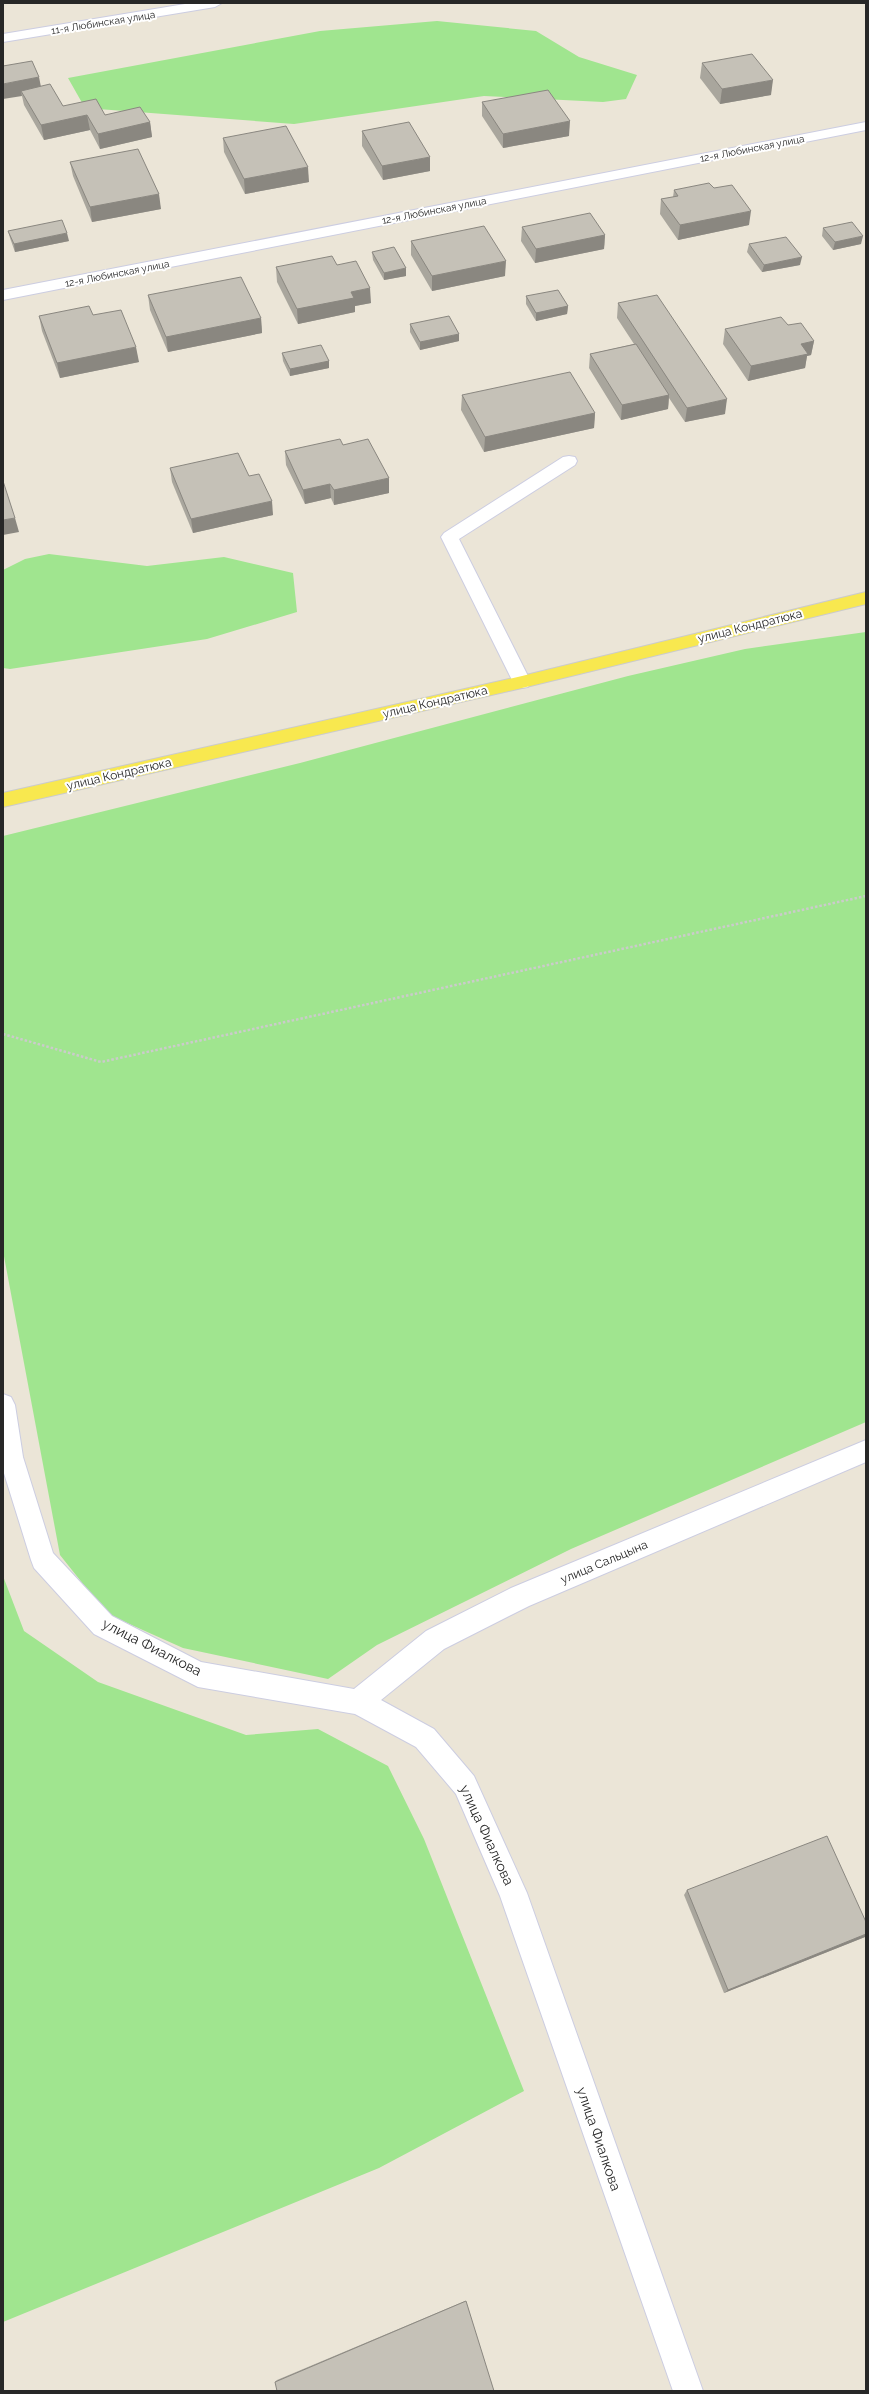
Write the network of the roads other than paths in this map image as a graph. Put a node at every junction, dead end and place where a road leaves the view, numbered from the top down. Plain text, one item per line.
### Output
1 (209, 5) edge
2 (3, 38) edge
3 (866, 126) edge
4 (3, 295) edge
5 (569, 461) dead end
6 (866, 598) edge
7 (522, 682) junction
8 (3, 800) edge
9 (3, 1405) edge
10 (866, 1450) edge
11 (358, 1702) junction
12 (688, 2391) edge

1 - 2 street, 11-я Любинская улица
3 - 4 street, 12-я Любинская улица
5 - 7 street
6 - 7 main road, улица Кондратюка
7 - 8 main road, улица Кондратюка
9 - 11 street, улица Фиалкова
10 - 11 street, улица Сальцына
11 - 12 street, улица Фиалкова

